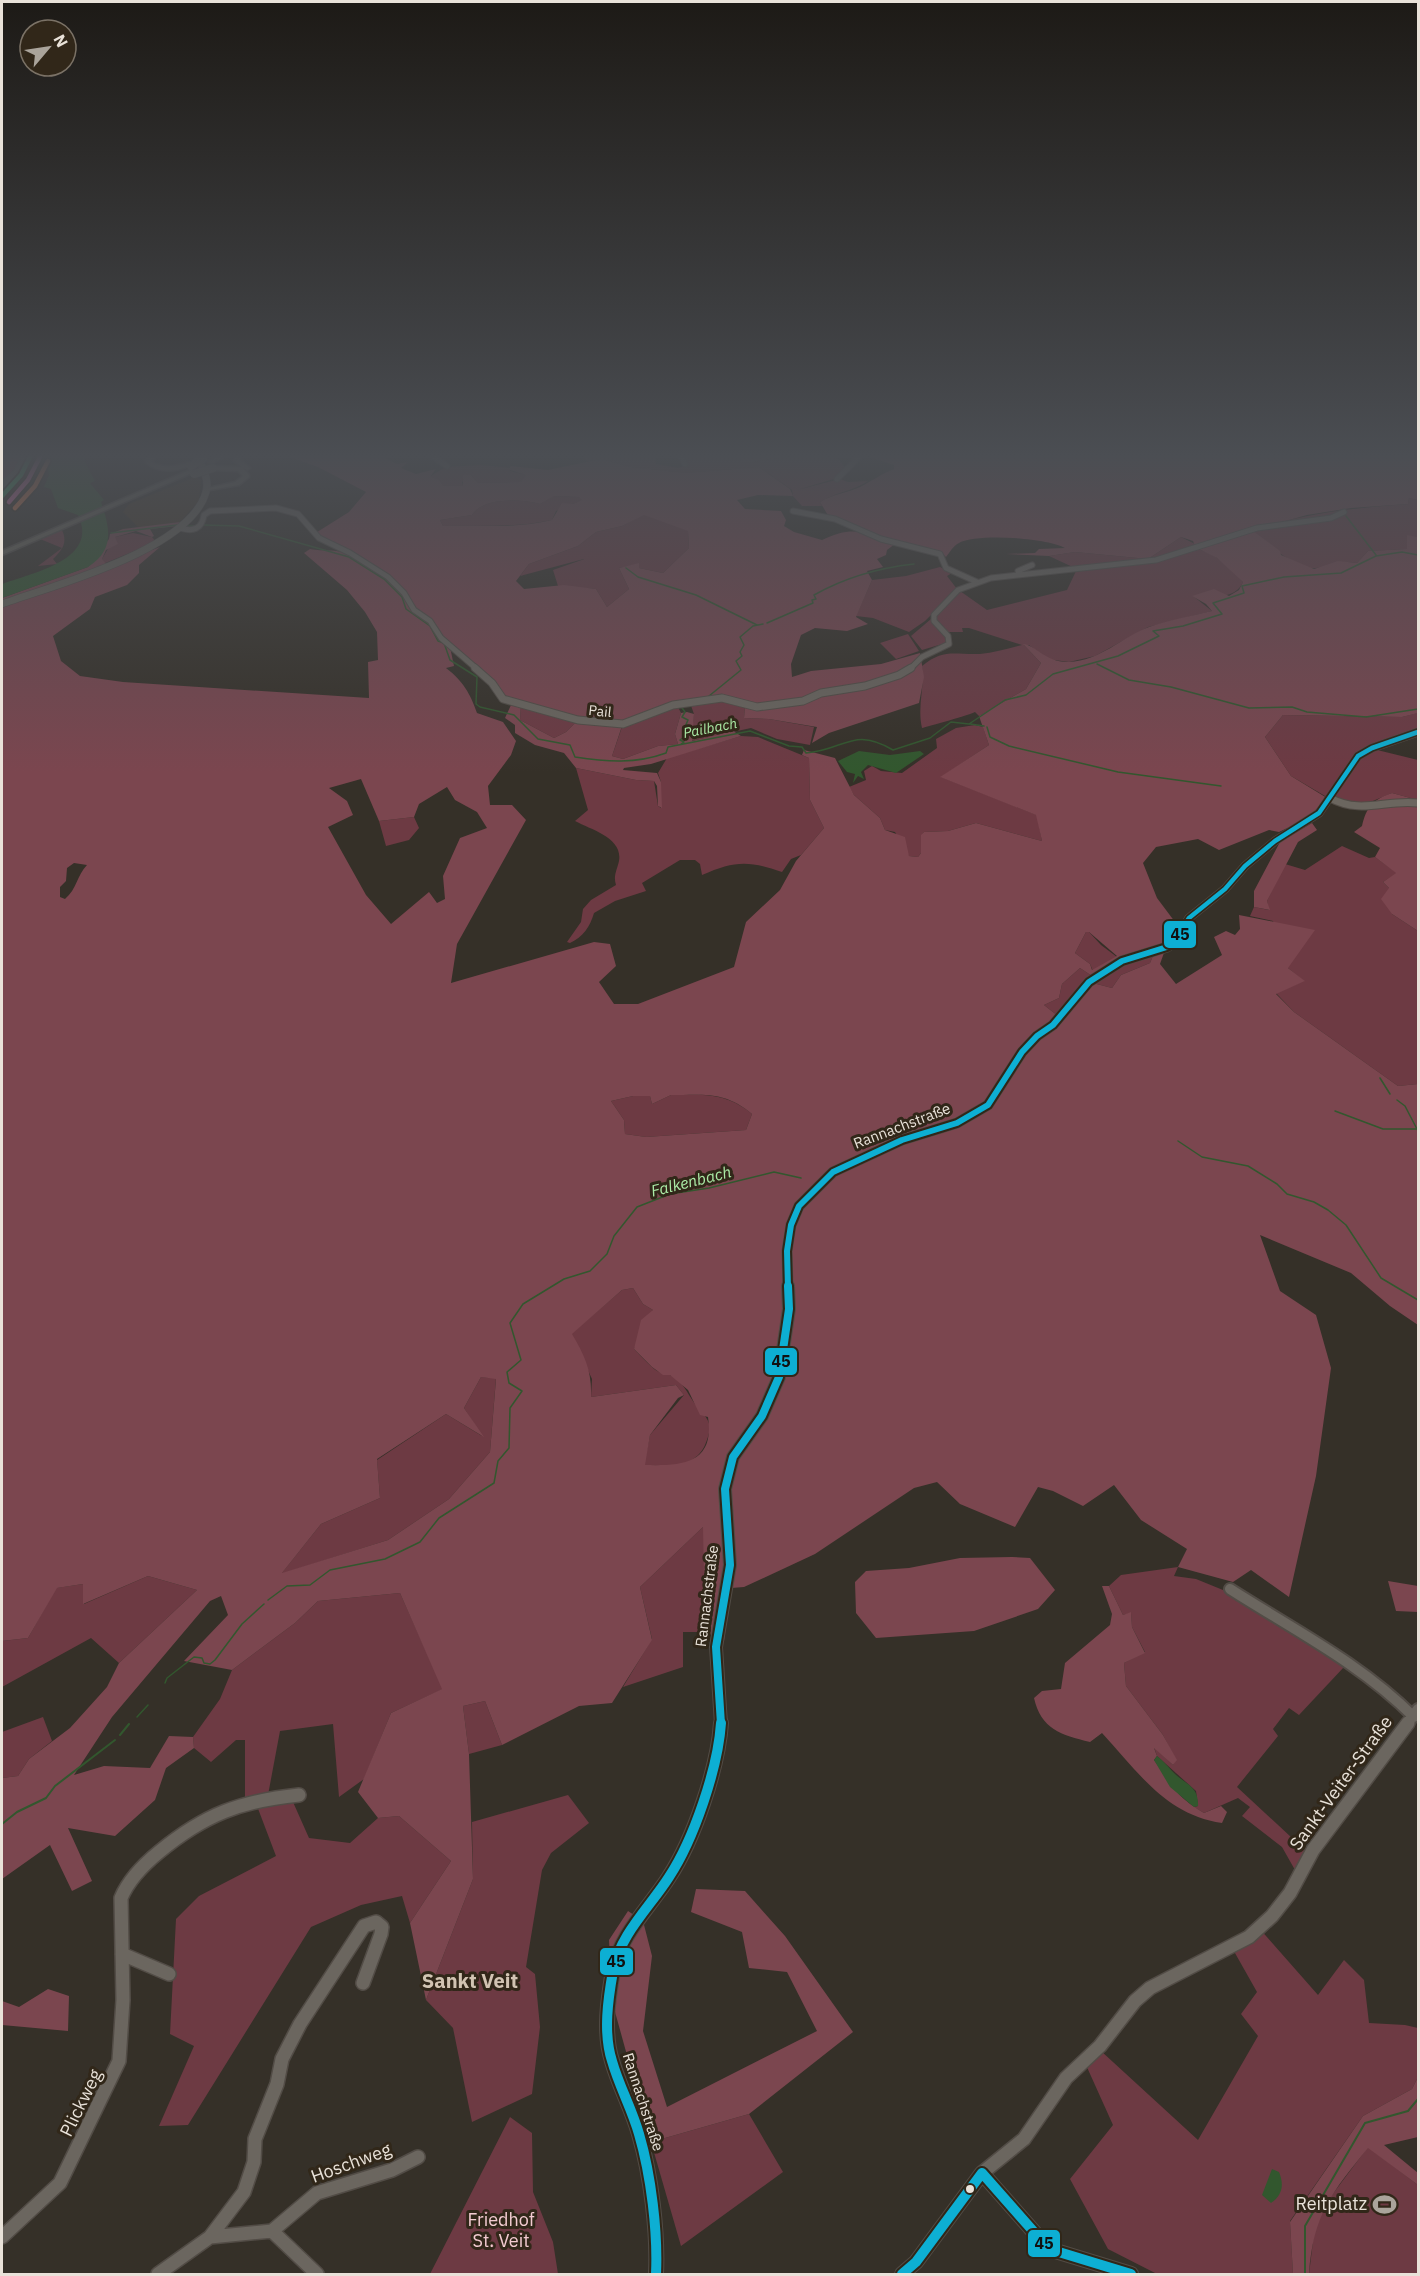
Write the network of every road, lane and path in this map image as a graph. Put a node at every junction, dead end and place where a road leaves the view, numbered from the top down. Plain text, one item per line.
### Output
1 (121, 559) edge
2 (360, 559) edge
3 (942, 559) edge
4 (1158, 559) edge
5 (1032, 565) dead end
6 (1009, 574) junction
7 (977, 582) junction
8 (2, 604) edge
9 (1419, 732) edge
10 (1330, 798) junction
11 (1419, 802) edge
12 (1230, 1589) dead end
13 (1416, 1713) edge
14 (299, 1795) dead end
15 (122, 1954) junction
16 (169, 1974) dead end
17 (363, 1983) dead end
18 (418, 2157) dead end
19 (982, 2174) junction
20 (272, 2231) junction
21 (2, 2237) edge
22 (210, 2237) junction
23 (162, 2273) edge
24 (317, 2274) edge
25 (656, 2274) edge
26 (902, 2274) edge
27 (1131, 2274) edge

1 - 8 main road
2 - 7 street, Pail
3 - 7 street
4 - 6 street, Pail
5 - 6 street, Pail
6 - 7 street, Pail
9 - 10 street, Rannachstraße
10 - 11 street
10 - 25 street, Rannachstraße
12 - 13 street, Sankt-Veiter-Straße
13 - 19 street, Sankt-Veiter-Straße
14 - 15 street, Plickweg
15 - 16 street
15 - 21 street, Plickweg
17 - 22 street
18 - 20 street, Hoschweg
19 - 26 street, Sankt-Veiter-Straße
19 - 27 street
20 - 22 street
20 - 24 street
22 - 23 street

